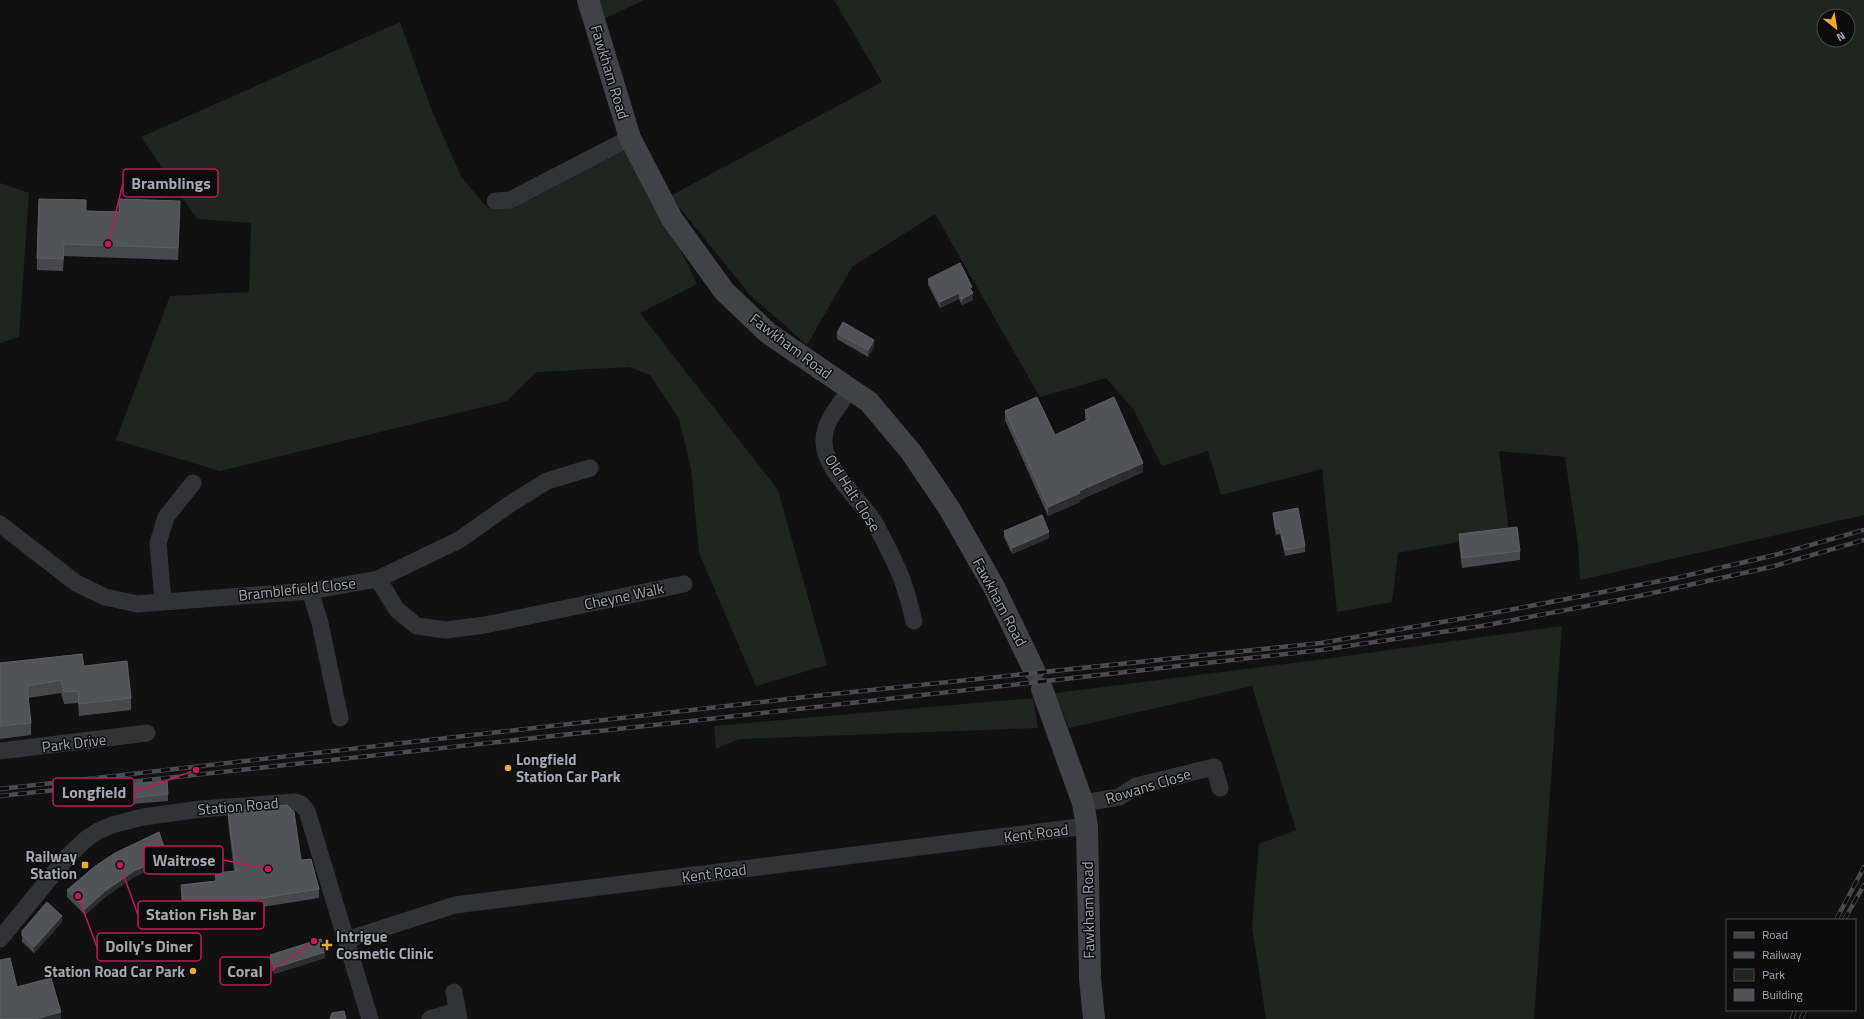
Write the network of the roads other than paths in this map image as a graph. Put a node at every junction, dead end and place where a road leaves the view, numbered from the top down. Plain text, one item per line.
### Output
1 (588, 0) edge
2 (630, 138) junction
3 (495, 201) dead end
4 (850, 390) junction
5 (590, 468) dead end
6 (193, 483) dead end
7 (0, 524) edge
8 (378, 579) junction
9 (684, 584) dead end
10 (310, 591) junction
11 (163, 601) junction
12 (914, 621) dead end
13 (340, 718) dead end
14 (147, 733) dead end
15 (0, 751) edge
16 (1220, 788) dead end
17 (1083, 803) junction
18 (1087, 826) junction
19 (0, 939) edge
20 (346, 940) junction
21 (454, 992) dead end
22 (458, 1015) edge
23 (370, 1019) edge
24 (430, 1019) edge
25 (1094, 1019) edge

1 - 2 street, Fawkham Road
2 - 3 street
2 - 4 street, Fawkham Road
4 - 12 street, Old Halt Close
4 - 17 street, Fawkham Road
5 - 8 street, Bramblefield Close
6 - 11 street
7 - 11 street, Bramblefield Close
8 - 9 street, Cheyne Walk
8 - 10 street, Bramblefield Close
10 - 11 street, Bramblefield Close
10 - 13 street
14 - 15 street, Park Drive
16 - 17 street, Rowans Close
17 - 18 street, Fawkham Road
18 - 20 street, Kent Road
18 - 25 street, Fawkham Road
19 - 20 street, Station Road
20 - 23 street, Station Road
21 - 22 street
22 - 24 street

